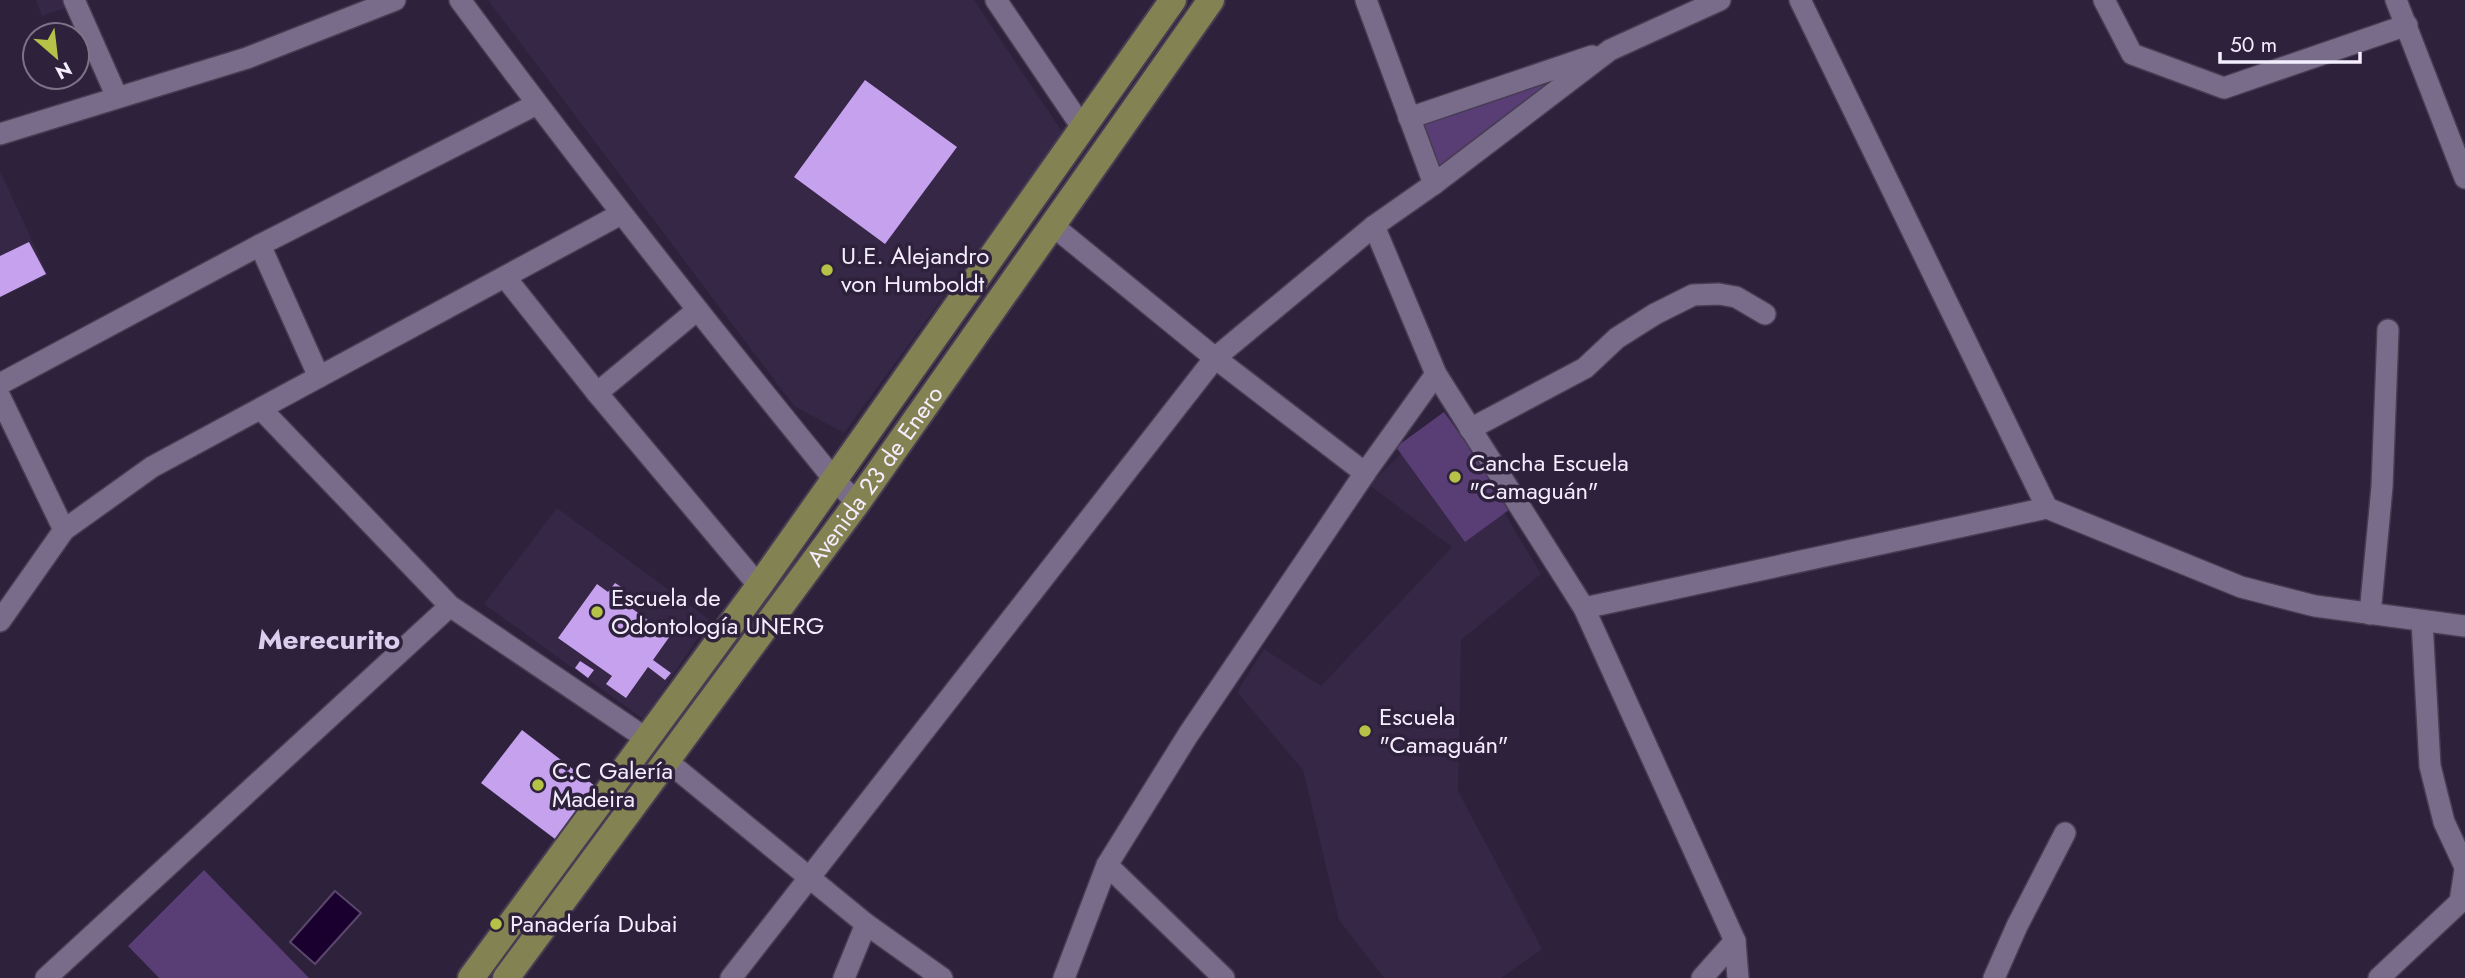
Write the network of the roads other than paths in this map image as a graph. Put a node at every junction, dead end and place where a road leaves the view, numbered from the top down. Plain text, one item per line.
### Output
1 (74, 0) edge
2 (395, 0) edge
3 (460, 0) edge
4 (996, 0) edge
5 (1172, 0) edge
6 (1211, 0) edge
7 (1366, 0) edge
8 (1720, 0) edge
9 (1800, 0) edge
10 (2104, 0) edge
11 (2396, 0) edge
12 (2407, 25) junction
13 (1611, 50) junction
14 (117, 97) junction
15 (537, 104) junction
16 (1409, 118) junction
17 (1082, 127) junction
18 (0, 134) edge
19 (2462, 171) edge
20 (1434, 184) junction
21 (621, 214) junction
22 (1052, 225) junction
23 (1374, 226) junction
24 (260, 245) junction
25 (505, 277) junction
26 (696, 311) junction
27 (1765, 314) dead end
28 (2388, 330) dead end
29 (1215, 358) junction
30 (1436, 374) junction
31 (319, 377) junction
32 (0, 384) edge
33 (597, 393) junction
34 (0, 397) edge
35 (262, 410) junction
36 (1470, 429) junction
37 (1365, 473) junction
38 (833, 478) junction
39 (857, 503) junction
40 (2048, 508) junction
41 (64, 530) junction
42 (759, 586) junction
43 (450, 606) junction
44 (1584, 608) junction
45 (2370, 614) junction
46 (0, 621) edge
47 (2422, 621) junction
48 (2465, 625) edge
49 (647, 739) junction
50 (667, 761) junction
51 (2065, 833) dead end
52 (1107, 865) junction
53 (2465, 868) edge
54 (810, 877) junction
55 (866, 924) junction
56 (1735, 941) junction
57 (46, 978) edge
58 (471, 978) edge
59 (506, 978) edge
60 (731, 978) edge
61 (844, 978) edge
62 (942, 978) edge
63 (1064, 978) edge
64 (1224, 978) edge
65 (1702, 978) edge
66 (1738, 978) edge
67 (1994, 978) edge
68 (2379, 978) edge

1 - 14 street
2 - 14 street
3 - 15 street
4 - 17 street
5 - 17 main road, Avenida 23 de Enero
6 - 22 main road, Avenida 23 de Enero
7 - 16 street
8 - 13 street
9 - 40 street
10 - 12 street
11 - 12 street
12 - 19 street
13 - 16 street
13 - 20 street
14 - 18 street
15 - 21 street
15 - 24 street
16 - 20 street
17 - 38 main road, Avenida 23 de Enero
20 - 23 street
21 - 25 street
21 - 26 street
22 - 29 street
22 - 39 main road, Avenida 23 de Enero
23 - 29 street
23 - 30 street
24 - 31 street
24 - 32 street
25 - 31 street
25 - 33 street
26 - 33 street
26 - 38 street
27 - 36 street
28 - 45 street
29 - 37 street
29 - 54 street
30 - 36 street
30 - 37 street
31 - 35 street
33 - 42 street
34 - 41 street
35 - 41 street
35 - 43 street
36 - 44 street
37 - 52 street
38 - 39 street
38 - 42 main road, Avenida 23 de Enero
39 - 50 main road, Avenida 23 de Enero
40 - 44 street
40 - 45 street
41 - 46 street
42 - 49 main road, Avenida 23 de Enero
43 - 49 street
43 - 57 street
44 - 56 street
45 - 47 street
47 - 48 street
47 - 53 street
49 - 58 main road, Avenida 23 de Enero
50 - 54 street
50 - 59 main road, Avenida 23 de Enero
51 - 67 street
52 - 63 street
52 - 64 street
53 - 68 street
54 - 55 street
54 - 60 street
55 - 61 street
55 - 62 street
56 - 65 street
56 - 66 street

